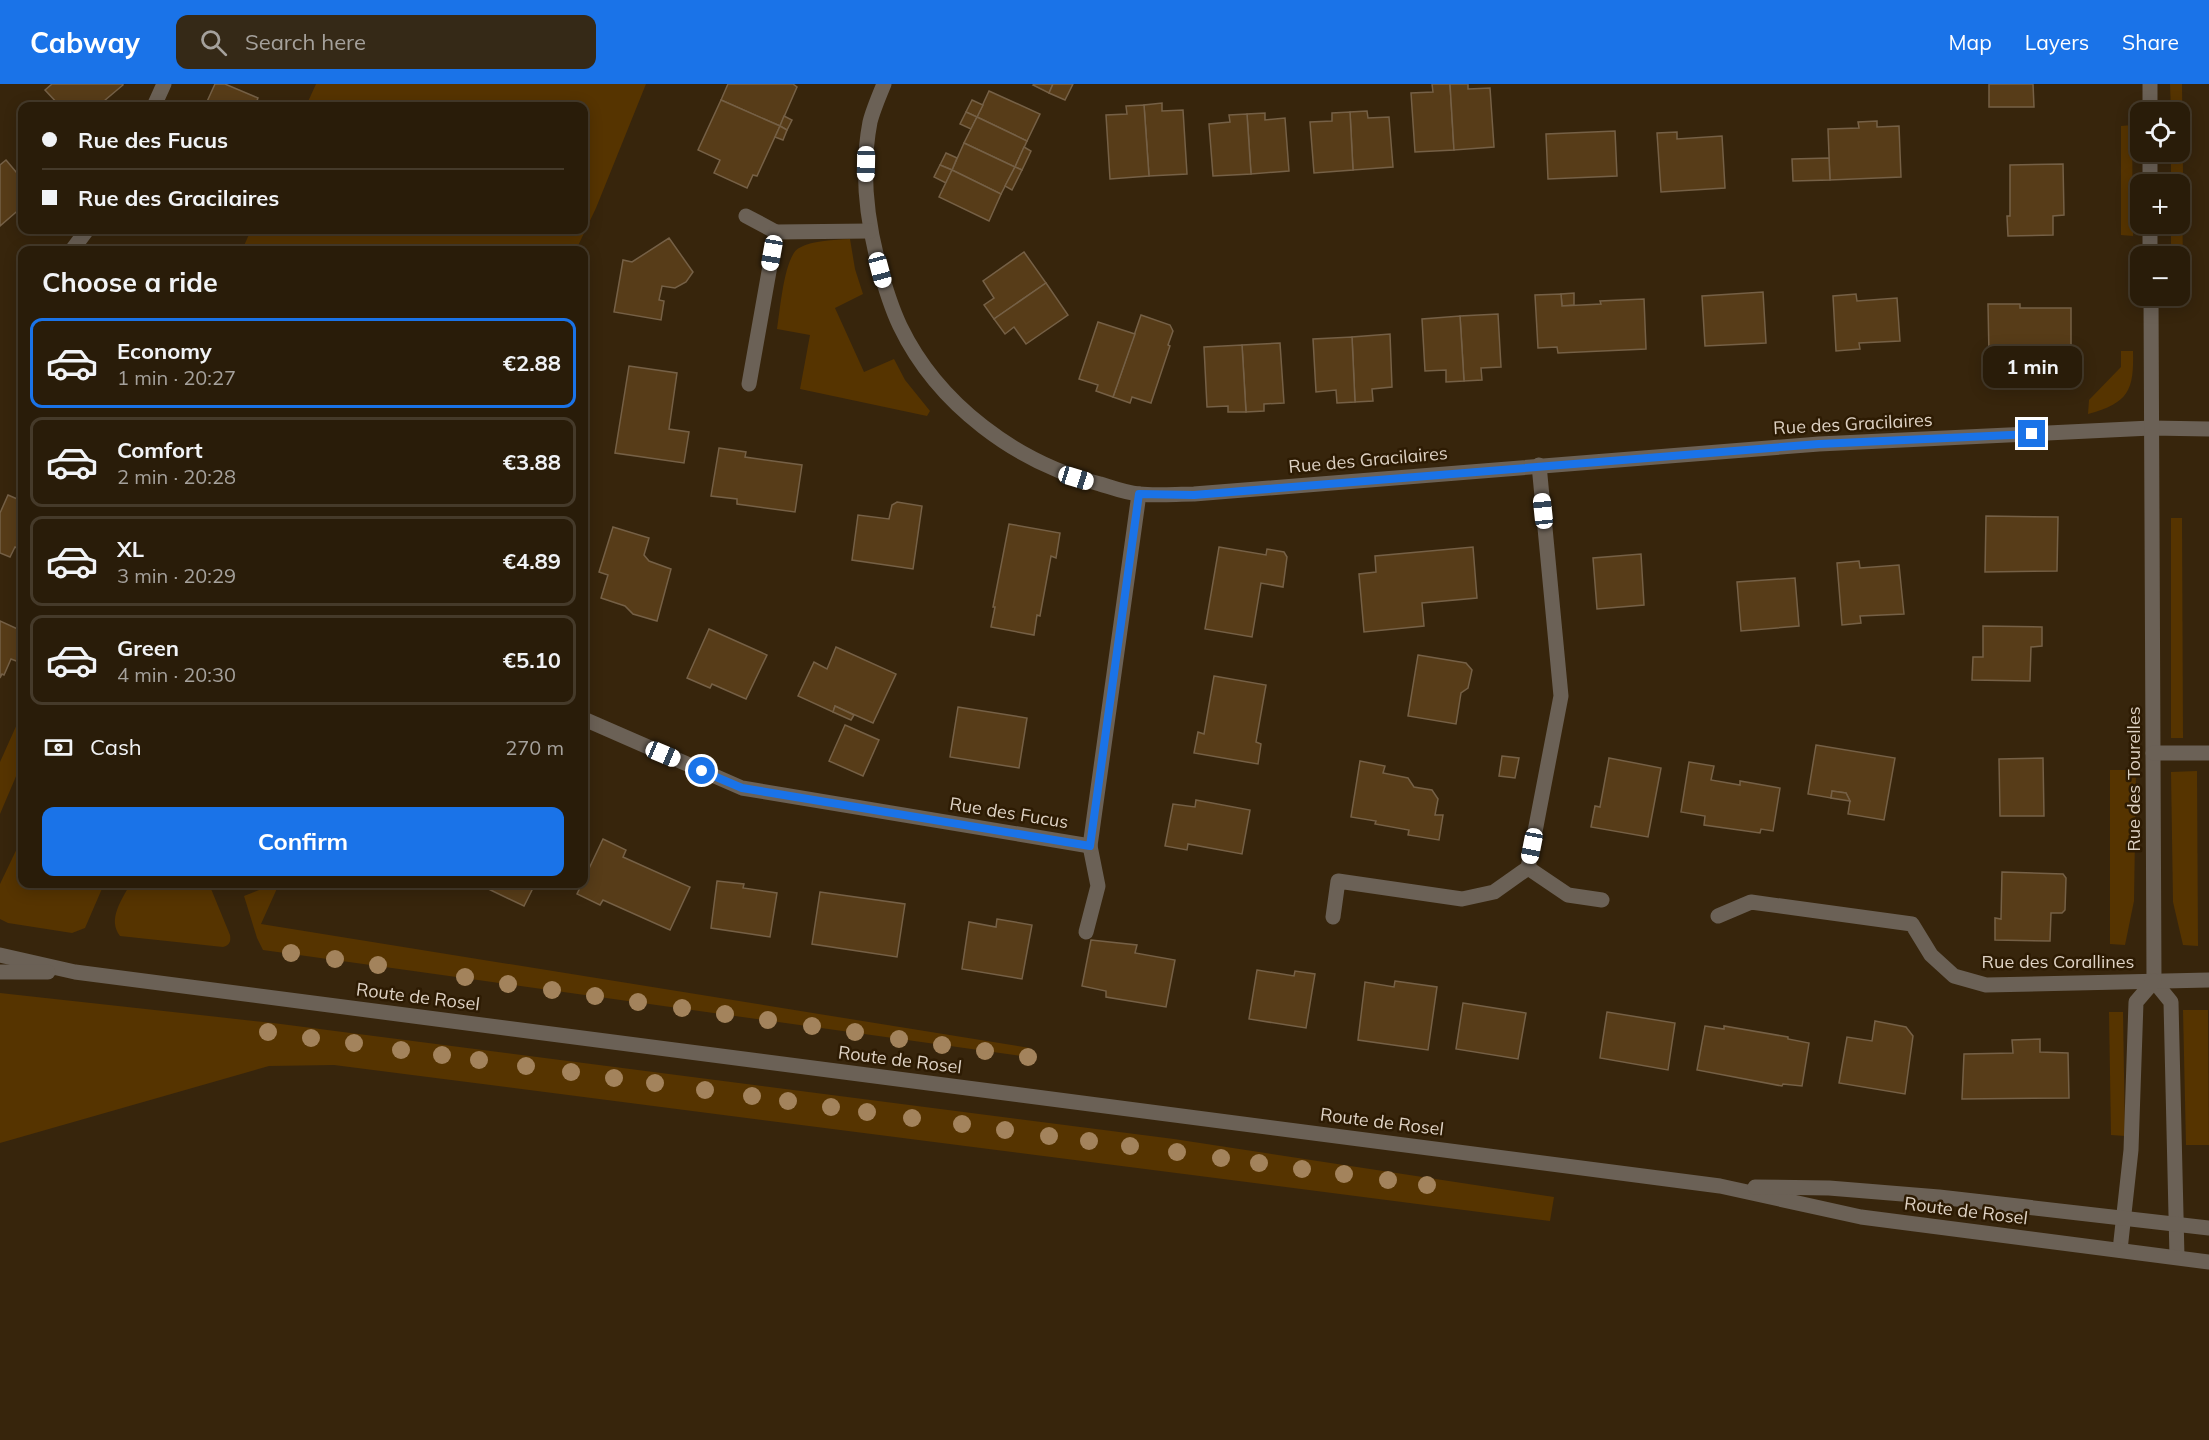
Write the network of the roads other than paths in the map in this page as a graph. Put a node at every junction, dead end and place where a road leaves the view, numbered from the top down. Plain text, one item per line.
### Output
1 (164, 84) edge
2 (884, 84) edge
3 (2150, 84) edge
4 (156, 102) edge
5 (2150, 102) edge
6 (746, 216) dead end
7 (870, 231) junction
8 (776, 232) junction
9 (2151, 306) edge
10 (749, 384) dead end
11 (2151, 428) junction
12 (2209, 429) edge
13 (1539, 465) junction
14 (1139, 494) junction
15 (588, 722) edge
16 (2153, 753) junction
17 (2209, 753) edge
18 (1090, 846) junction
19 (1528, 868) junction
20 (1602, 900) dead end
21 (1718, 916) dead end
22 (1333, 917) dead end
23 (1086, 932) dead end
24 (0, 955) edge
25 (0, 972) edge
26 (75, 972) junction
27 (2209, 980) edge
28 (2154, 981) junction
29 (1720, 1186) junction
30 (2124, 1218) junction
31 (2177, 1225) junction
32 (2209, 1228) edge
33 (2120, 1250) junction
34 (2178, 1257) junction
35 (2209, 1262) edge

1 - 4 street
2 - 7 street, Rue des Gracilaires
3 - 5 street
6 - 8 street
7 - 8 street
7 - 14 street, Rue des Gracilaires
8 - 10 street
9 - 11 street, Rue des Tourelles
11 - 12 street, Rue des Gracilaires
11 - 13 street, Rue des Gracilaires
11 - 16 street, Rue des Tourelles
13 - 14 street, Rue des Gracilaires
13 - 19 street
14 - 18 street, Rue des Fucus
15 - 18 street, Rue des Fucus
16 - 17 street
16 - 28 street, Rue des Tourelles
18 - 23 street
19 - 20 street
19 - 22 street
21 - 28 street, Rue des Corallines
24 - 26 street, Route de Rosel
25 - 26 street, Route de Rosel
26 - 29 street, Route de Rosel
27 - 28 street
28 - 30 street, Rue des Corallines
28 - 31 street
29 - 30 street, Route de Rosel
29 - 33 street, Route de Rosel
30 - 31 street, Route de Rosel
30 - 33 street, Rue des Corallines
31 - 32 street, Route de Rosel
31 - 34 street
33 - 34 street, Route de Rosel
34 - 35 street, Route de Rosel

